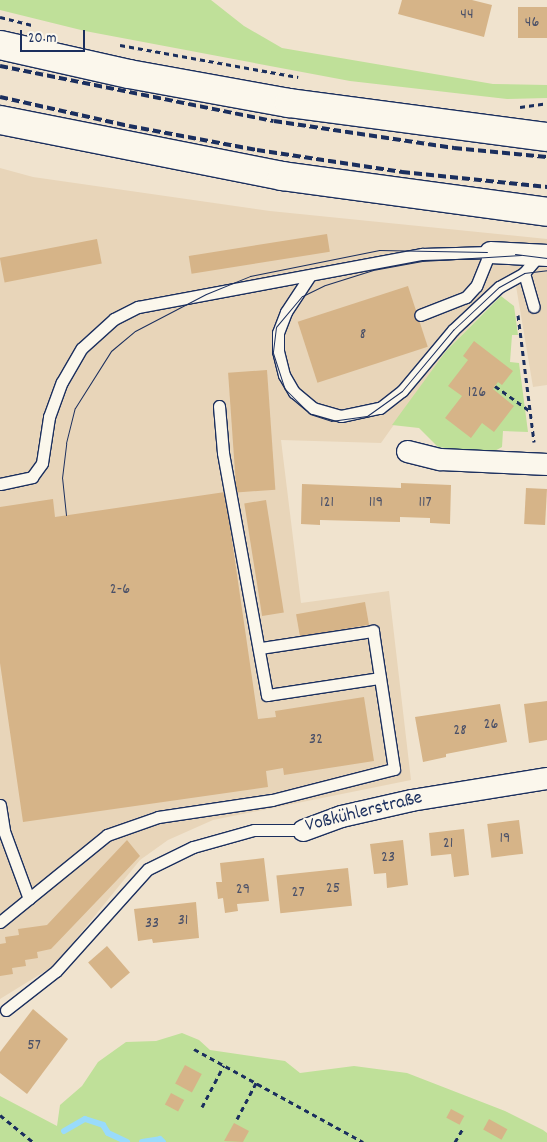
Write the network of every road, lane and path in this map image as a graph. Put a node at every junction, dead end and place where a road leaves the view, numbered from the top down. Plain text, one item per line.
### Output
1 (0, 17) edge
2 (37, 26) dead end
3 (112, 43) dead end
4 (0, 45) edge
5 (308, 79) dead end
6 (547, 102) edge
7 (515, 108) dead end
8 (0, 120) edge
9 (547, 137) edge
10 (547, 212) edge
11 (490, 252) junction
12 (543, 255) edge
13 (519, 276) junction
14 (309, 277) junction
15 (534, 307) dead end
16 (420, 315) dead end
17 (495, 386) dead end
18 (220, 406) dead end
19 (531, 412) junction
20 (407, 451) dead end
21 (541, 463) edge
22 (0, 484) edge
23 (260, 648) junction
24 (380, 678) junction
25 (547, 778) edge
26 (0, 805) edge
27 (302, 830) joint
28 (29, 899) junction
29 (0, 922) edge
30 (6, 1010) dead end
31 (194, 1049) dead end
32 (224, 1065) junction
33 (256, 1083) junction
34 (202, 1107) dead end
35 (0, 1115) edge
36 (237, 1119) dead end
37 (463, 1128) dead end
38 (33, 1142) edge
39 (363, 1142) edge
40 (455, 1142) edge

1 - 2 path
3 - 5 path
4 - 9 highway
6 - 7 path
8 - 10 highway
11 - 12 street
11 - 14 lane
11 - 16 lane
12 - 13 lane
13 - 14 lane
13 - 15 lane
13 - 19 path
14 - 22 lane
17 - 19 path
18 - 23 lane
19 - 21 path
20 - 21 street
23 - 24 lane
23 - 24 lane
24 - 28 lane
25 - 27 street, Voßkühlerstraße
26 - 28 lane
27 - 30 lane, Voßkühlerstraße
28 - 29 lane
31 - 32 path
32 - 33 path
32 - 34 path
33 - 36 path
33 - 39 path
35 - 38 path
37 - 40 path

